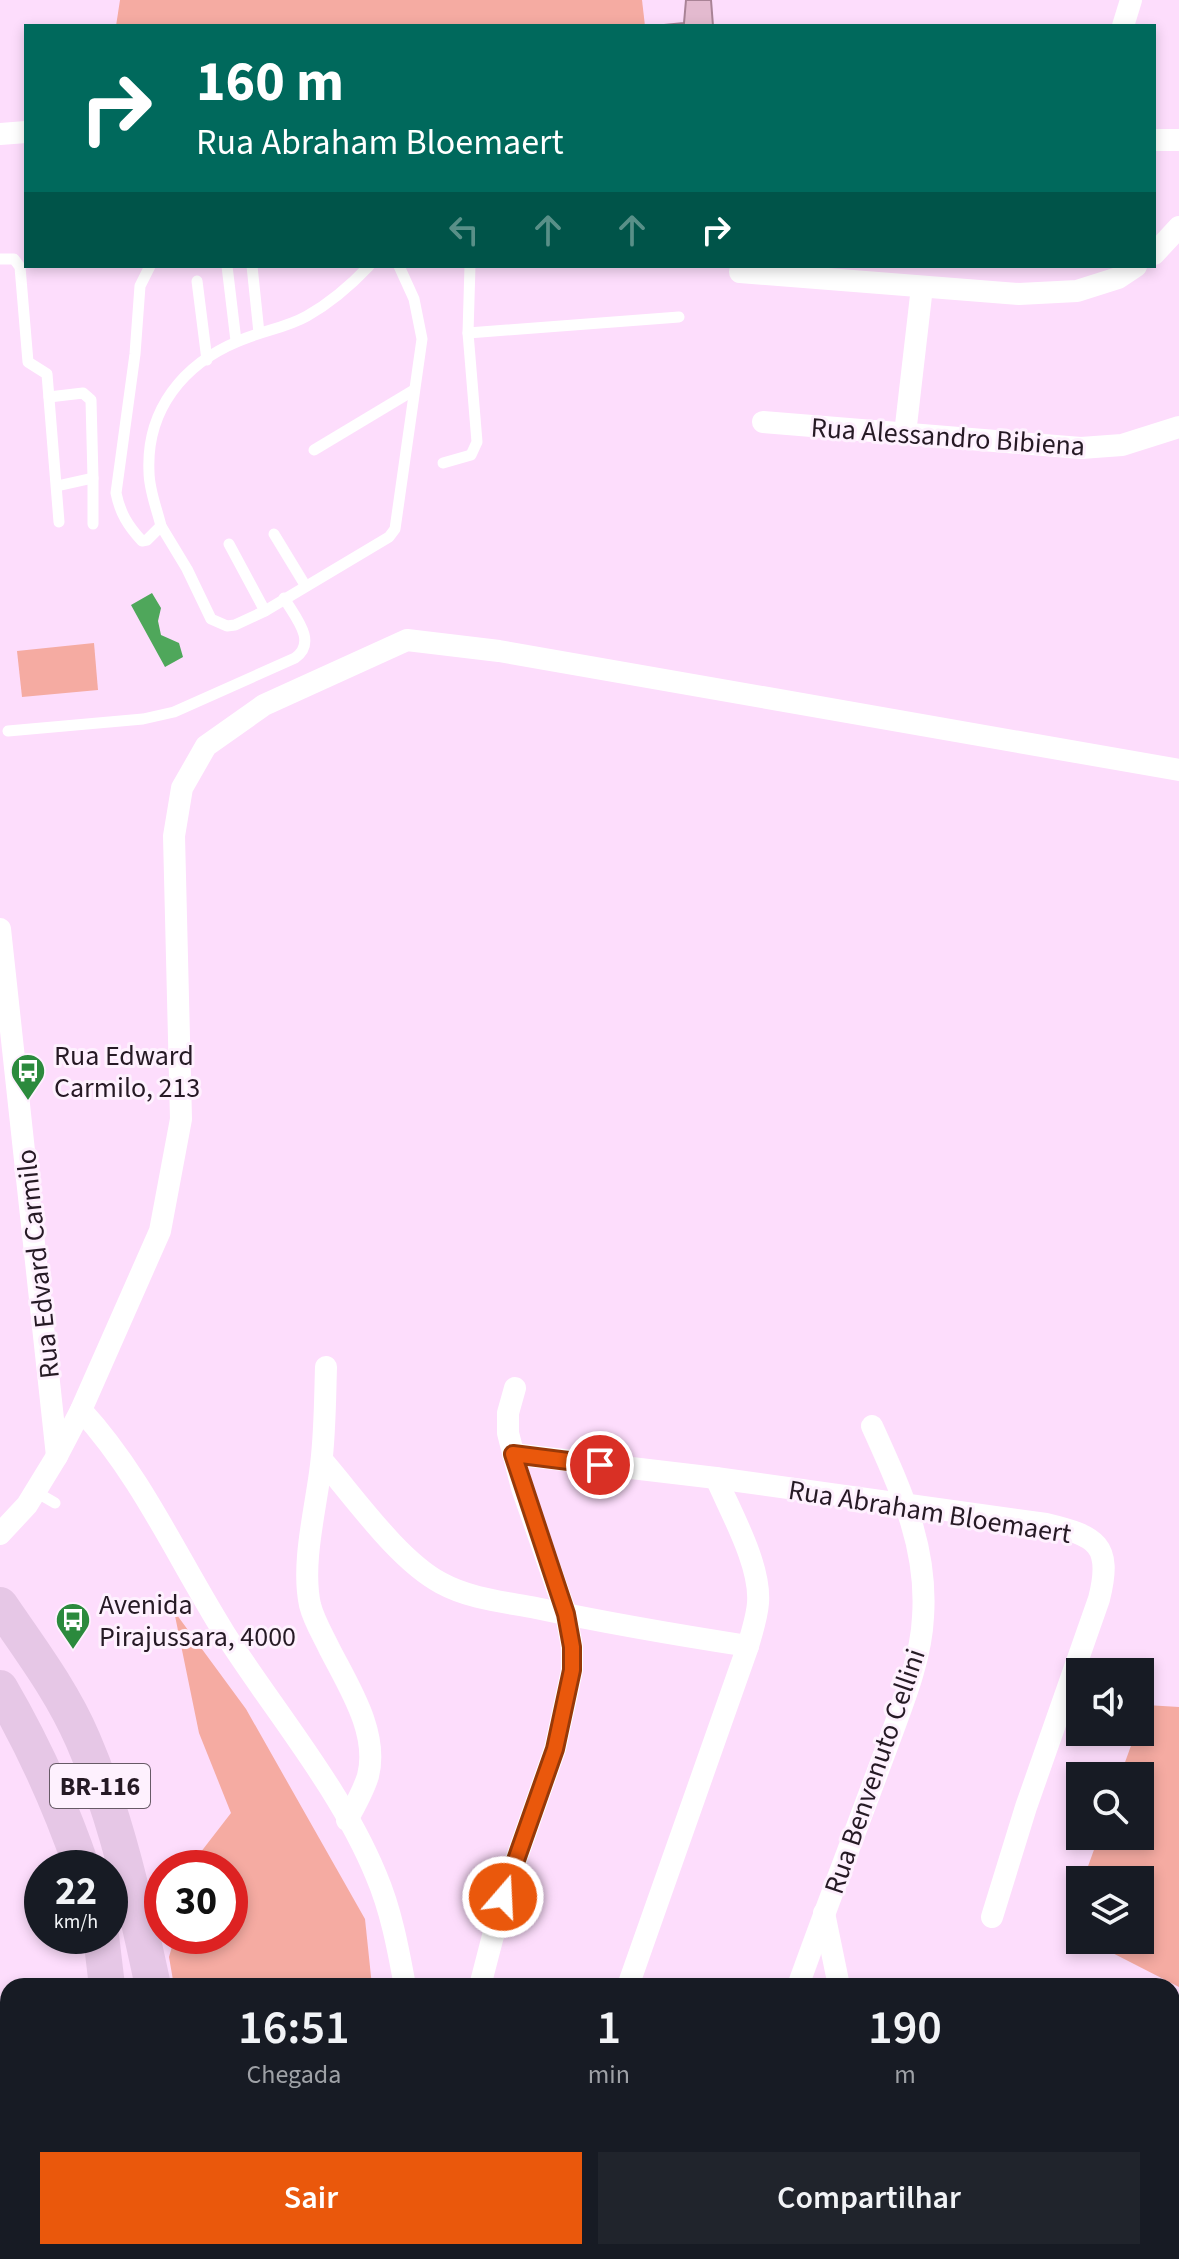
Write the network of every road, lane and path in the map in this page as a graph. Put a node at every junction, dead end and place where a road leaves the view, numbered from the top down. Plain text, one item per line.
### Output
1 (1131, 0) edge
2 (1124, 24) edge
3 (24, 132) edge
4 (0, 134) edge
5 (1156, 140) edge
6 (1179, 140) edge
7 (1179, 227) edge
8 (1156, 252) edge
9 (0, 259) edge
10 (149, 268) edge
11 (227, 268) edge
12 (252, 268) edge
13 (367, 268) edge
14 (400, 268) edge
15 (470, 268) edge
16 (1133, 268) edge
17 (740, 272) dead end
18 (197, 281) dead end
19 (922, 287) junction
20 (679, 317) dead end
21 (259, 333) junction
22 (468, 333) junction
23 (236, 341) junction
24 (207, 360) junction
25 (414, 390) junction
26 (49, 397) junction
27 (763, 422) dead end
28 (1179, 427) edge
29 (905, 434) junction
30 (314, 450) dead end
31 (443, 463) dead end
32 (93, 478) junction
33 (57, 486) junction
34 (59, 522) dead end
35 (93, 524) dead end
36 (161, 526) junction
37 (274, 534) dead end
38 (229, 544) dead end
39 (305, 585) junction
40 (284, 598) junction
41 (265, 611) junction
42 (8, 731) dead end
43 (1179, 770) edge
44 (0, 929) edge
45 (8, 1058) edge
46 (326, 1367) dead end
47 (515, 1388) dead end
48 (81, 1410) junction
49 (872, 1426) dead end
50 (513, 1454) junction
51 (57, 1456) junction
52 (322, 1460) junction
53 (716, 1478) junction
54 (907, 1504) junction
55 (0, 1534) edge
56 (0, 1605) edge
57 (566, 1614) junction
58 (748, 1646) junction
59 (0, 1688) edge
60 (347, 1820) junction
61 (76, 1850) edge
62 (824, 1912) junction
63 (992, 1917) dead end
64 (103, 1954) edge
65 (106, 1978) edge
66 (151, 1978) edge
67 (403, 1978) edge
68 (482, 1978) edge
69 (631, 1978) edge
70 (801, 1978) edge
71 (837, 1978) edge

1 - 2 street
3 - 4 street
5 - 6 street
7 - 8 street
9 - 26 lane
10 - 36 lane
11 - 23 lane
12 - 21 lane
13 - 21 lane
14 - 25 lane
15 - 22 lane
16 - 19 street
17 - 19 street
18 - 24 lane
19 - 29 street
20 - 22 lane
21 - 23 lane
22 - 31 lane
23 - 24 lane
24 - 36 lane
25 - 30 lane
25 - 39 lane
26 - 32 lane
26 - 33 lane
27 - 29 street, Rua Alessandro Bibiena
28 - 29 street, Rua Alessandro Bibiena
32 - 33 lane
32 - 35 lane
33 - 34 lane
36 - 41 lane
37 - 39 lane
38 - 41 lane
39 - 40 lane
40 - 41 lane
40 - 42 lane
43 - 48 street
44 - 45 street, Rua Edvard Carmilo
45 - 51 street, Rua Edvard Carmilo
46 - 52 street
47 - 50 street
48 - 51 street
48 - 60 street
49 - 54 street, Rua Benvenuto Cellini
50 - 53 street, Rua Abraham Bloemaert
50 - 57 street
51 - 55 street
52 - 57 street
52 - 60 street
53 - 54 street, Rua Abraham Bloemaert
53 - 58 street
54 - 62 street, Rua Benvenuto Cellini
54 - 63 street, Rua Abraham Bloemaert
56 - 66 main road, BR-116
57 - 58 street
57 - 68 street
58 - 69 street
59 - 61 main road, BR-116
60 - 67 street
62 - 70 street, Rua Benvenuto Cellini
62 - 71 street
64 - 65 main road

